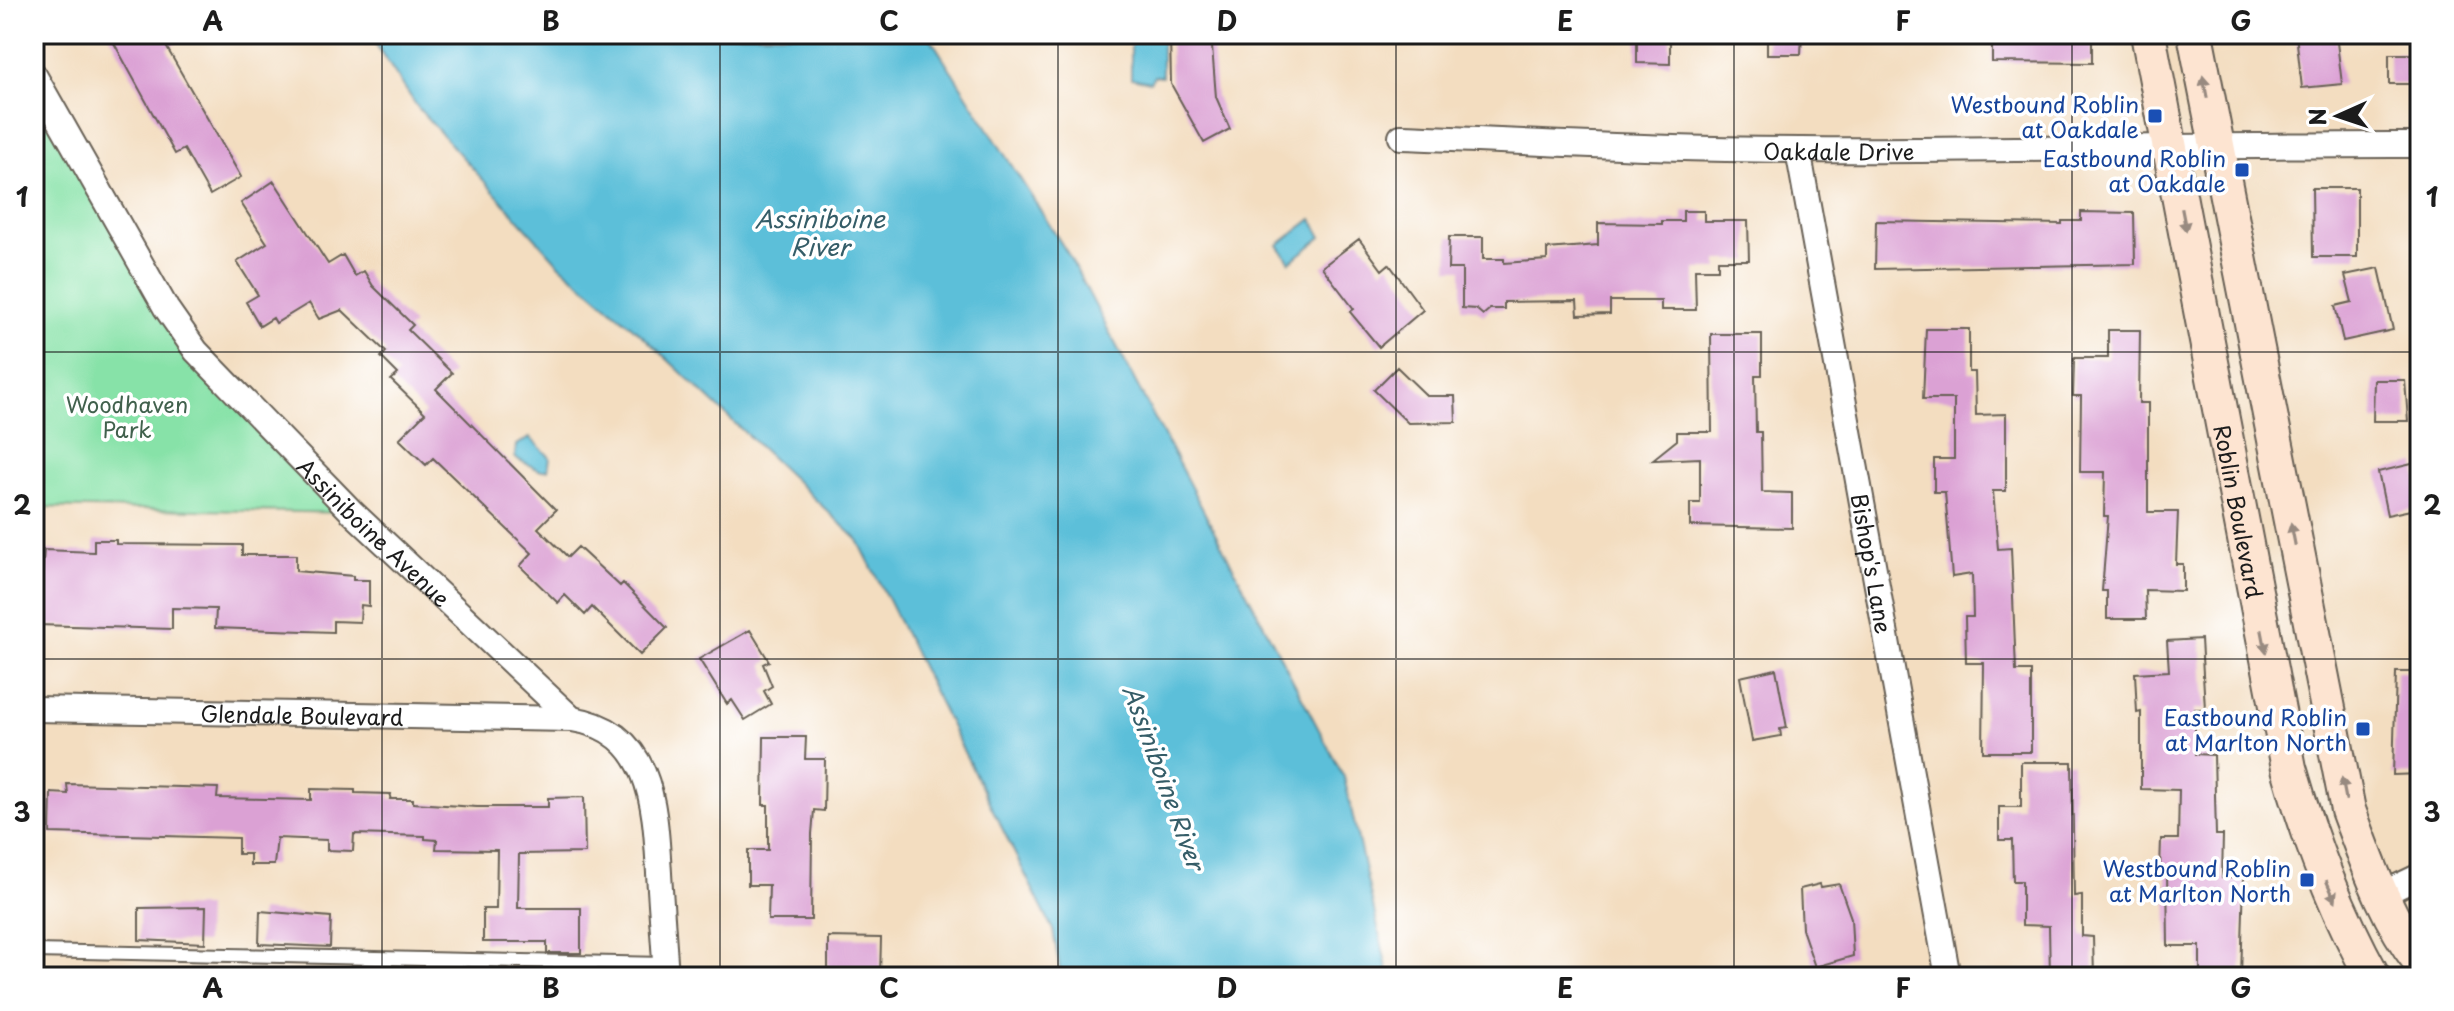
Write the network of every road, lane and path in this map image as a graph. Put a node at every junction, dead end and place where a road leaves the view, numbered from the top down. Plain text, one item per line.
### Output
1 (2148, 34) edge
2 (2195, 34) edge
3 (34, 75) edge
4 (1401, 137) dead end
5 (2215, 144) junction
6 (2420, 145) edge
7 (2171, 149) junction
8 (1798, 150) junction
9 (34, 709) edge
10 (572, 719) junction
11 (2420, 876) edge
12 (2380, 895) junction
13 (34, 951) edge
14 (2420, 961) edge
15 (666, 971) edge
16 (1948, 977) edge
17 (2373, 977) edge

1 - 7 main road, Roblin Boulevard
5 -> 2 main road
3 - 10 street, Assiniboine Avenue
4 - 8 street, Oakdale Drive
5 - 6 street, Oakdale Drive
5 - 7 street, Oakdale Drive
12 -> 5 main road
7 - 8 street, Oakdale Drive
7 -> 17 main road, Roblin Boulevard
8 - 16 street, Bishop's Lane
9 - 10 street, Glendale Boulevard
10 - 15 street, Assiniboine Avenue
11 - 12 street
12 - 14 main road
13 - 15 lane

